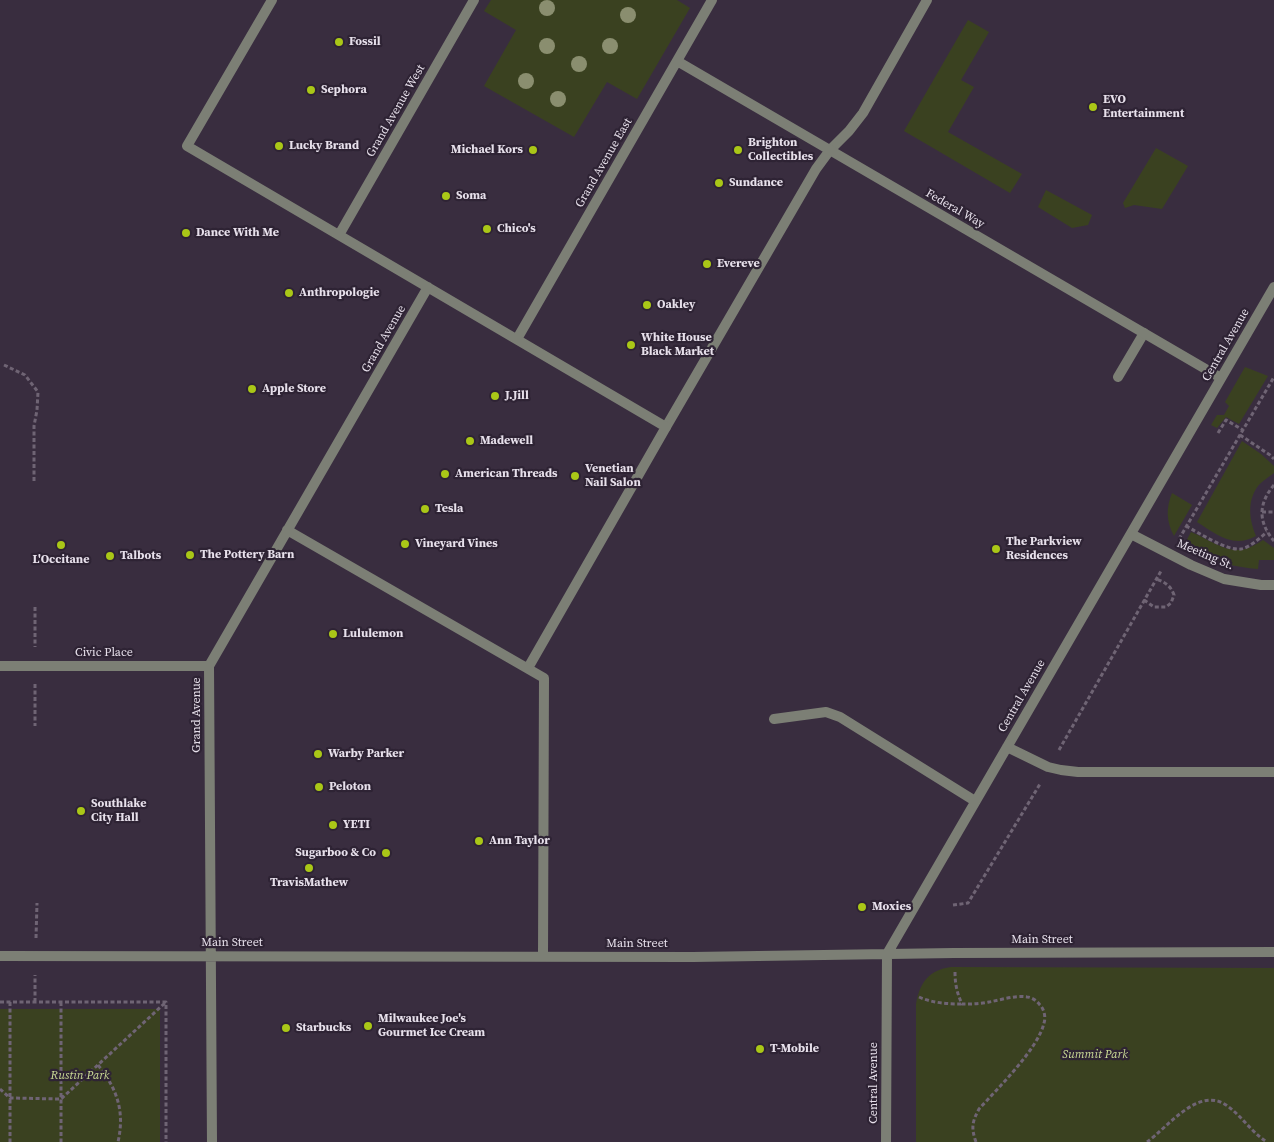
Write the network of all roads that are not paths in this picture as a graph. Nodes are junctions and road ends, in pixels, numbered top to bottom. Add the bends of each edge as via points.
1 (272, 0) edge
2 (474, 0) edge
3 (712, 0) edge
4 (927, 0) edge
5 (677, 61) junction
6 (830, 150) junction
7 (339, 235) junction
8 (428, 287) junction
9 (1274, 288) edge
10 (1144, 334) junction
11 (516, 339) junction
12 (1118, 377) dead end
13 (1221, 378) junction
14 (666, 427) junction
15 (287, 530) junction
16 (1131, 534) junction
17 (1274, 585) edge
18 (0, 666) edge
19 (209, 666) junction
20 (528, 668) junction
21 (774, 719) dead end
22 (1007, 747) junction
23 (1274, 772) edge
24 (975, 802) junction
25 (1274, 952) edge
26 (887, 954) junction
27 (0, 956) edge
28 (211, 956) junction
29 (543, 956) junction
30 (212, 1142) edge
31 (886, 1142) edge

1 - 7 street via 187,146
2 - 7 street, Grand Avenue West
3 - 5 street, Grand Avenue East
4 - 6 street via 863,113
5 - 6 street, Federal Way
5 - 11 street, Grand Avenue East
6 - 10 street, Federal Way
6 - 14 street
7 - 8 street
8 - 11 street
8 - 15 street, Grand Avenue
9 - 13 street, Central Avenue
10 - 12 street
10 - 13 street, Federal Way
11 - 14 street
13 - 16 street, Central Avenue
14 - 20 street
15 - 19 street, Grand Avenue
15 - 20 street
16 - 17 street, Meeting St. via 1224,579
16 - 22 street, Central Avenue
18 - 19 street, Civic Place
19 - 28 street, Grand Avenue
20 - 29 street via 544,678
21 - 24 street via 826,712 840,717
22 - 23 street via 1050,767 1078,772
22 - 24 street, Central Avenue
24 - 26 street, Central Avenue
25 - 26 street, Main Street
26 - 29 street, Main Street
26 - 31 street, Central Avenue
27 - 28 street, Main Street
28 - 29 street, Main Street
28 - 30 street, Grand Avenue

